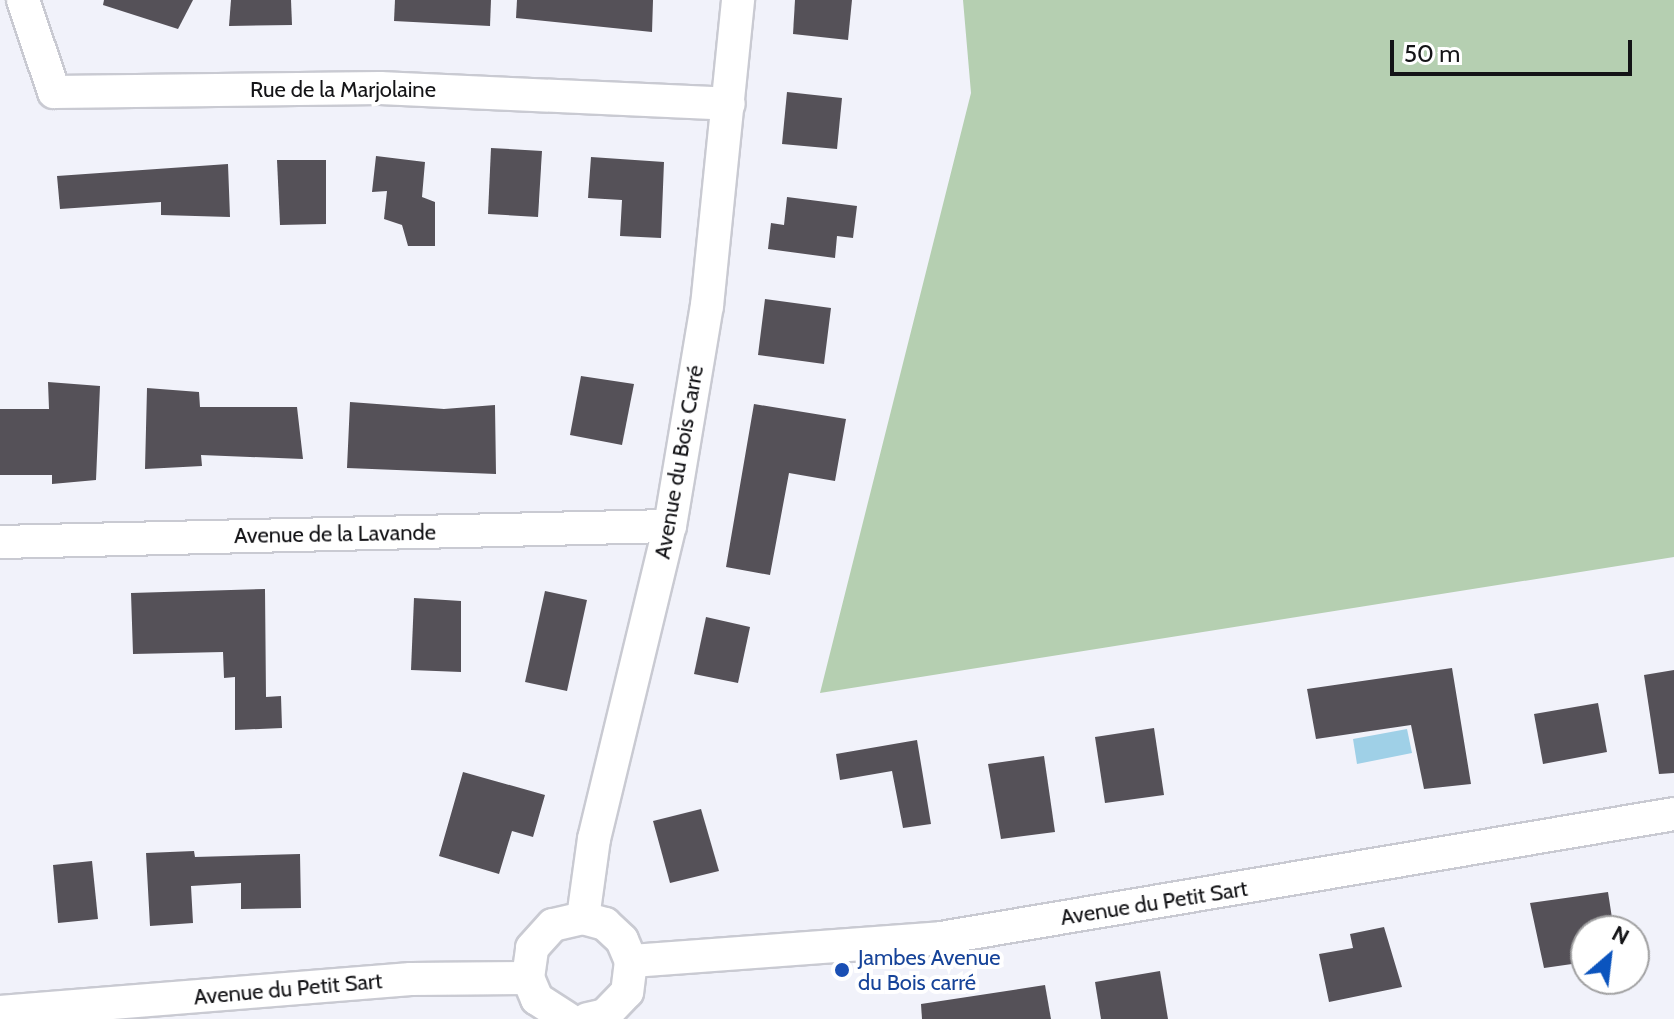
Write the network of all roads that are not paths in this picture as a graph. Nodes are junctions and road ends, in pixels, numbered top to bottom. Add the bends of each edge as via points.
1 (23, 0) edge
2 (738, 0) edge
3 (729, 104) junction
4 (670, 526) junction
5 (0, 542) edge
6 (1674, 814) edge
7 (583, 918) junction
8 (631, 961) junction
9 (528, 978) junction
10 (0, 1012) edge
11 (568, 1019) edge
12 (587, 1019) edge

1 - 3 street, Rue de la Marjolaine via 54,92 380,88
2 - 3 street, Avenue du Bois Carré
3 - 4 street, Avenue du Bois Carré via 707,306
4 - 5 street, Avenue de la Lavande
4 - 7 street, Avenue du Bois Carré via 594,839
6 - 8 street, Avenue du Petit Sart via 941,938
7 - 8 street via 605,924 622,940
7 - 9 street via 553,925 542,936 532,948
8 - 12 street via 627,992 605,1015
9 - 10 street, Avenue du Petit Sart via 411,979
9 - 11 street via 537,999

